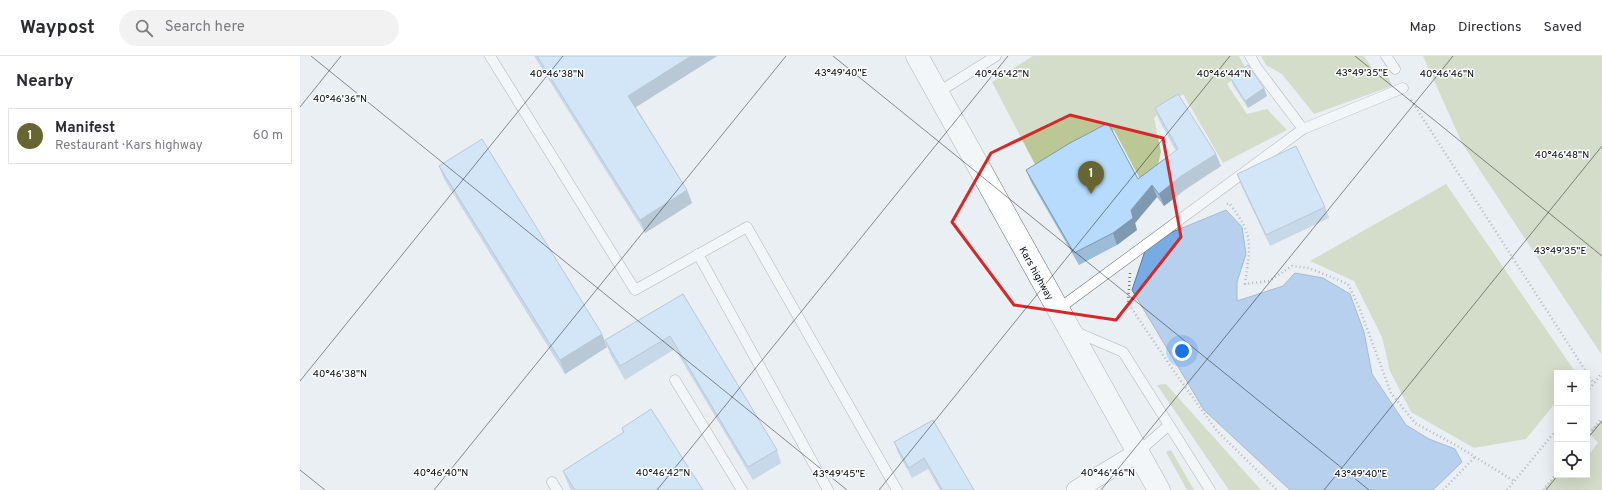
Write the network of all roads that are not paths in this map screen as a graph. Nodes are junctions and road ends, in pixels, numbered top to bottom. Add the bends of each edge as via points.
1 (490, 56) edge
2 (917, 56) edge
3 (996, 56) edge
4 (1250, 56) edge
5 (1386, 56) edge
6 (1395, 69) dead end
7 (1403, 88) road end
8 (937, 94) junction
9 (1303, 129) junction
10 (698, 254) junction
11 (1057, 310) junction
12 (1068, 329) junction
13 (674, 380) dead end
14 (1170, 426) junction
15 (1137, 454) junction
16 (742, 490) edge
17 (828, 490) edge
18 (896, 490) edge
19 (1076, 490) edge
20 (1159, 490) edge
21 (1210, 490) edge

1 - 10 lane via 635,290
2 - 8 main road, Kars highway
3 - 8 lane
4 - 9 lane
5 - 6 lane
7 - 9 lane
8 - 11 main road, Kars highway
9 - 11 lane
10 - 17 lane
10 - 18 lane via 747,227
11 - 12 main road, Kars highway
12 - 14 lane via 1123,352
12 - 15 main road, Kars highway
13 - 16 lane
14 - 15 lane
14 - 21 lane
15 - 19 street
15 - 20 main road, Kars highway

